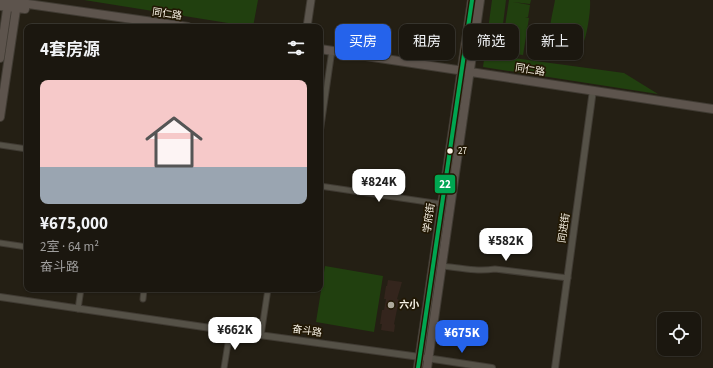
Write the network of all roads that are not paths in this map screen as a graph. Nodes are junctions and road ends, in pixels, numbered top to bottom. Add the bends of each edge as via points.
1 (311, 0) edge
2 (472, 0) edge
3 (480, 0) edge
4 (9, 3) edge
5 (140, 24) edge
6 (166, 24) edge
7 (307, 24) edge
8 (323, 48) edge
9 (332, 50) junction
10 (0, 58) edge
11 (466, 69) junction
12 (593, 90) junction
13 (713, 106) edge
14 (713, 109) edge
15 (323, 112) edge
16 (0, 117) edge
17 (0, 145) edge
18 (24, 149) edge
19 (323, 186) edge
20 (441, 204) junction
21 (0, 243) edge
22 (24, 247) edge
23 (442, 266) junction
24 (568, 278) junction
25 (81, 292) edge
26 (144, 292) edge
27 (268, 292) edge
28 (0, 297) edge
29 (143, 299) dead end
30 (78, 309) junction
31 (230, 331) junction
32 (261, 335) junction
33 (420, 357) junction
34 (429, 358) junction
35 (224, 368) edge
36 (418, 368) edge
37 (428, 368) edge
38 (492, 368) edge
39 (555, 368) edge

1 - 7 main road
2 - 11 main road, 学府街
3 - 11 main road, 学府街
4 - 5 main road, 同仁路
4 - 6 main road, 同仁路
4 - 10 main road
4 - 16 main road
8 - 9 main road, 同仁路
9 - 11 main road, 同仁路
9 - 15 street
11 - 12 main road, 同仁路
11 - 13 main road, 同仁路
11 - 20 main road, 学府街
11 - 23 main road, 学府街
12 - 14 main road, 同仁路
12 - 24 street, 同进街
17 - 18 street
19 - 20 street
20 - 33 main road, 学府街
21 - 22 street
23 - 24 street via 485,271 495,269
23 - 34 main road, 学府街
24 - 39 street, 同进街
25 - 30 street
26 - 29 street
27 - 32 street
28 - 30 street, 奋斗路
30 - 31 street, 奋斗路
31 - 32 street, 奋斗路
31 - 35 street
32 - 33 street, 奋斗路
33 - 34 street, 奋斗路
33 - 36 main road, 学府街
34 - 37 main road, 学府街
34 - 38 street, 奋斗路

